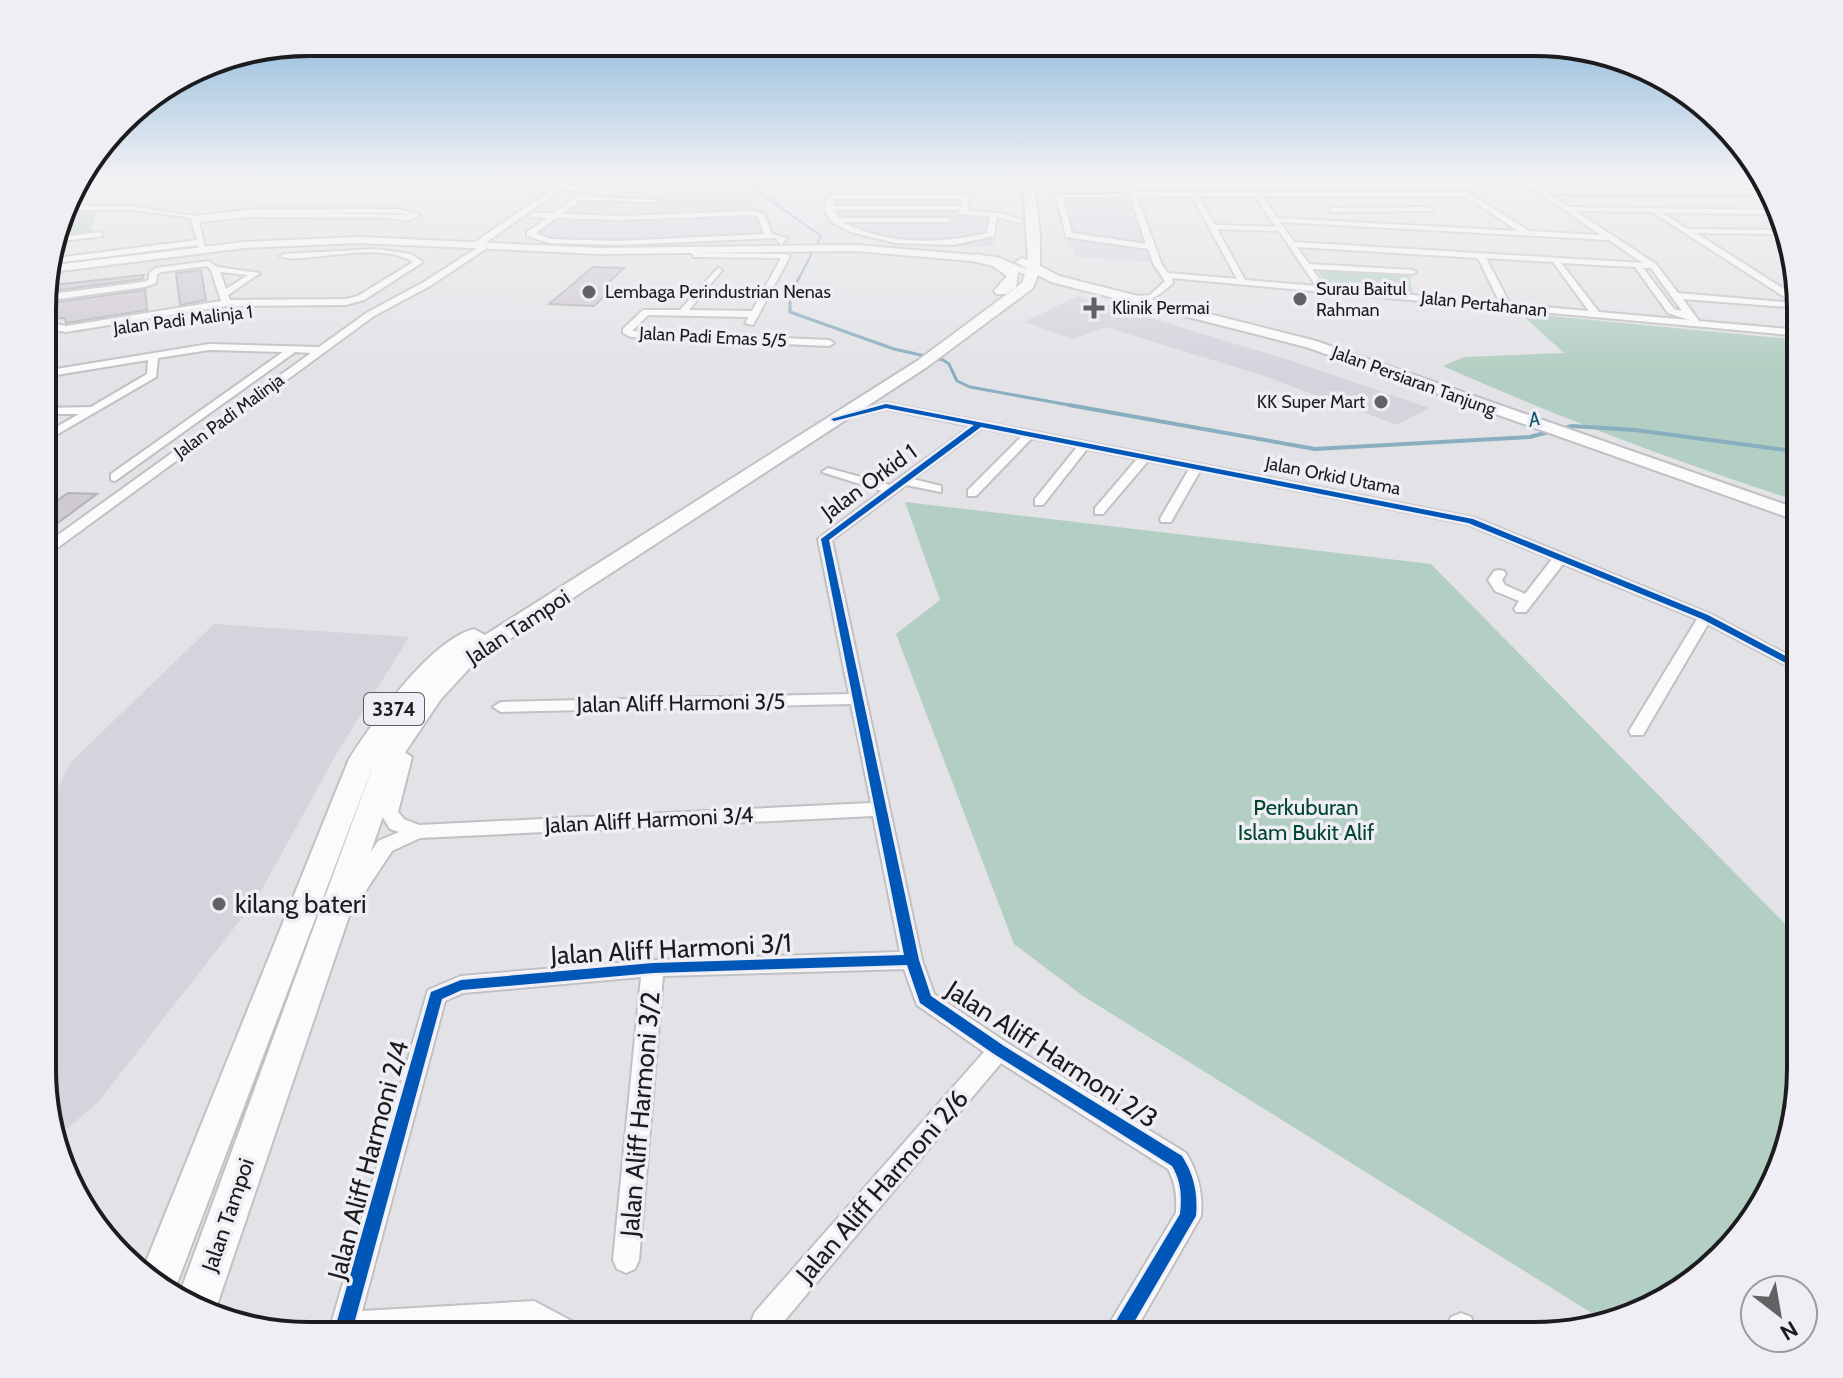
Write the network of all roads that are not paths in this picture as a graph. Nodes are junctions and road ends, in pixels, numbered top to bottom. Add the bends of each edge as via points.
1 (102, 243) edge
2 (241, 243) edge
3 (257, 243) edge
4 (485, 243) joint
5 (488, 243) edge
6 (497, 243) edge
7 (642, 243) edge
8 (861, 243) edge
9 (897, 243) edge
10 (950, 243) edge
11 (987, 243) edge
12 (1017, 243) edge
13 (1026, 243) edge
14 (1026, 243) edge
15 (1135, 243) edge
16 (1151, 243) edge
17 (1222, 243) edge
18 (1559, 243) edge
19 (1619, 243) edge
20 (1707, 243) edge
21 (524, 244) joint
22 (1140, 244) joint
23 (1293, 244) joint
24 (776, 245) junction
25 (834, 245) junction
26 (202, 246) junction
27 (1152, 247) junction
28 (537, 249) junction
29 (984, 251) junction
30 (1406, 251) junction
31 (695, 253) junction
32 (1025, 254) junction
33 (102, 255) junction
34 (284, 256) dead end
35 (1481, 256) junction
36 (468, 257) junction
37 (1555, 260) junction
38 (1572, 261) junction
39 (61, 264) edge
40 (60, 265) edge
41 (1637, 265) junction
42 (1307, 266) junction
43 (1653, 266) junction
44 (215, 269) junction
45 (718, 270) dead end
46 (1412, 272) junction
47 (1168, 275) junction
48 (1766, 279) junction
49 (1780, 280) dead end
50 (1242, 281) junction
51 (418, 286) junction
52 (1072, 286) junction
53 (1322, 289) junction
54 (1018, 294) junction
55 (1786, 294) edge
56 (57, 296) edge
57 (1677, 296) junction
58 (225, 298) junction
59 (1420, 298) junction
60 (1153, 301) junction
61 (993, 302) junction
62 (1787, 303) edge
63 (1507, 307) junction
64 (683, 312) junction
65 (371, 314) junction
66 (755, 314) junction
67 (1596, 314) junction
68 (1693, 319) junction
69 (56, 327) edge
70 (1787, 331) edge
71 (56, 338) dead end
72 (743, 339) junction
73 (829, 343) dead end
74 (1304, 348) junction
75 (293, 349) junction
76 (321, 350) junction
77 (925, 355) junction
78 (153, 356) junction
79 (56, 372) edge
80 (888, 385) junction
81 (886, 406) junction
82 (93, 410) junction
83 (56, 411) edge
84 (834, 419) junction
85 (979, 425) junction
86 (56, 432) edge
87 (1030, 434) junction
88 (1085, 444) junction
89 (1146, 456) junction
90 (1197, 466) junction
91 (828, 472) dead end
92 (143, 478) junction
93 (899, 486) junction
94 (937, 489) dead end
95 (972, 493) dead end
96 (1039, 502) dead end
97 (1099, 511) dead end
98 (1787, 511) edge
99 (1166, 519) dead end
100 (1787, 519) edge
101 (56, 542) edge
102 (1560, 558) junction
103 (1499, 574) dead end
104 (1705, 617) junction
105 (848, 638) joint
106 (1787, 660) edge
107 (860, 699) junction
108 (501, 707) dead end
109 (419, 712) junction
110 (1637, 731) dead end
111 (882, 809) junction
112 (418, 832) junction
113 (325, 942) junction
114 (912, 960) junction
115 (653, 968) junction
116 (436, 996) joint
117 (999, 1050) junction
118 (626, 1260) dead end
119 (161, 1274) edge
120 (199, 1296) edge
121 (346, 1321) edge
122 (461, 1321) edge
123 (545, 1321) edge
124 (765, 1322) dead end
125 (1125, 1322) edge

1 - 33 street
2 - 26 main road
3 - 26 main road
4 - 36 street, Jalan Padi Malinja
4 - 51 street, Jalan Padi Malinja
5 - 28 main road
6 - 21 main road
7 - 24 street
8 - 25 main road
9 - 29 main road
10 - 29 street
11 - 29 street
12 - 32 street
13 - 32 main road
14 - 32 main road
15 - 22 street
16 - 27 street
17 - 50 street
18 - 38 street
19 - 43 street
20 - 48 street
21 - 24 main road
22 - 27 street
23 - 30 street
23 - 42 street
24 - 25 main road
24 - 31 street
24 - 31 main road
24 - 66 street
25 - 29 main road
26 - 33 street
26 - 40 main road
27 - 47 street
28 - 31 main road
28 - 36 main road
29 - 32 main road
29 - 32 main road via 1005,262
29 - 61 main road via 1014,275
30 - 35 street
30 - 46 street
32 - 52 main road, Jalan Persiaran Tanjung
32 - 54 main road, Jalan Tampoi / 3374
32 - 61 main road, Jalan Tampoi / 3374 via 1018,283
33 - 39 street
34 - 58 street via 399,253 419,262 346,302
35 - 37 street
35 - 63 street
36 - 51 street, Jalan Padi Malinja
37 - 38 street
37 - 67 street
38 - 41 street
41 - 43 street
41 - 68 street via 1671,311
42 - 46 street
42 - 53 street
43 - 57 street
44 - 56 street via 209,263 159,270 145,284
44 - 58 street
44 - 58 street via 256,273
45 - 64 street
46 - 59 street
47 - 50 street, Jalan Pertahanan
47 - 60 street via 1168,285
48 - 49 street
48 - 55 street
50 - 53 street, Jalan Pertahanan
51 - 65 street, Jalan Padi Malinja
52 - 54 main road
52 - 60 main road, Jalan Persiaran Tanjung
52 - 74 main road, Jalan Persiaran Tanjung
53 - 59 street, Jalan Pertahanan
54 - 77 main road, Jalan Tampoi / 3374
57 - 62 street
57 - 68 street
58 - 69 street
59 - 63 street, Jalan Pertahanan
60 - 74 main road, Jalan Persiaran Tanjung
61 - 77 main road, Jalan Tampoi / 3374
63 - 67 street, Jalan Pertahanan
64 - 66 street
64 - 72 street, Jalan Padi Emas 5/5 via 646,312 627,333
65 - 71 street, Jalan Padi Malinja 1 via 243,310
65 - 76 street, Jalan Padi Malinja
66 - 72 street
67 - 68 street, Jalan Pertahanan
68 - 70 street, Jalan Pertahanan
72 - 73 street, Jalan Padi Emas 5/5
74 - 98 main road, Jalan Persiaran Tanjung
74 - 100 main road, Jalan Persiaran Tanjung
75 - 76 street
75 - 78 street via 215,347
75 - 92 street via 115,477
76 - 92 street, Jalan Padi Malinja
77 - 80 main road, Jalan Tampoi / 3374
77 - 119 main road, Jalan Tampoi / 3374 via 445,655 398,704 362,759 334,824
78 - 79 street
78 - 82 street via 152,375
80 - 81 street via 881,402
80 - 84 main road, Jalan Tampoi / 3374
81 - 84 street, Jalan Orkid Utama
81 - 85 street, Jalan Orkid Utama
82 - 83 street
82 - 86 street
84 - 109 main road, Jalan Tampoi / 3374 via 468,656
85 - 87 street, Jalan Orkid Utama
85 - 93 street, Jalan Orkid 1
87 - 88 street, Jalan Orkid Utama
87 - 95 street
88 - 89 street, Jalan Orkid Utama
88 - 96 street
89 - 90 street, Jalan Orkid Utama
89 - 97 street
90 - 99 street
90 - 102 street, Jalan Orkid Utama via 1470,521
91 - 93 street
92 - 101 street, Jalan Padi Malinja
93 - 94 street
93 - 105 street, Jalan Orkid 1 via 825,539
102 - 103 street via 1524,604 1500,588 1495,580
102 - 104 street, Jalan Orkid Utama
104 - 106 street, Jalan Orkid Utama
104 - 110 street
105 - 107 street, Jalan Aliff Harmoni 2/3
107 - 108 street, Jalan Aliff Harmoni 3/5
107 - 111 street, Jalan Aliff Harmoni 2/3
109 - 112 street via 397,771 389,813 397,824
109 - 113 main road, Jalan Tampoi / 3374 via 391,753
111 - 112 street, Jalan Aliff Harmoni 3/4
111 - 114 street, Jalan Aliff Harmoni 2/3
112 - 113 street, Jalan Aliff Harmoni 3/4 via 385,846
113 - 120 main road, Jalan Tampoi / 3374
114 - 115 street, Jalan Aliff Harmoni 3/1
114 - 117 street, Jalan Aliff Harmoni 2/3 via 925,999
115 - 116 street, Jalan Aliff Harmoni 3/1 via 461,985
115 - 118 street, Jalan Aliff Harmoni 3/2
116 - 121 street, Jalan Aliff Harmoni 2/4
117 - 124 street, Jalan Aliff Harmoni 2/6
117 - 125 street, Jalan Aliff Harmoni 2/3 via 1177,1161 1185,1173 1188,1216
122 - 123 street via 534,1315

